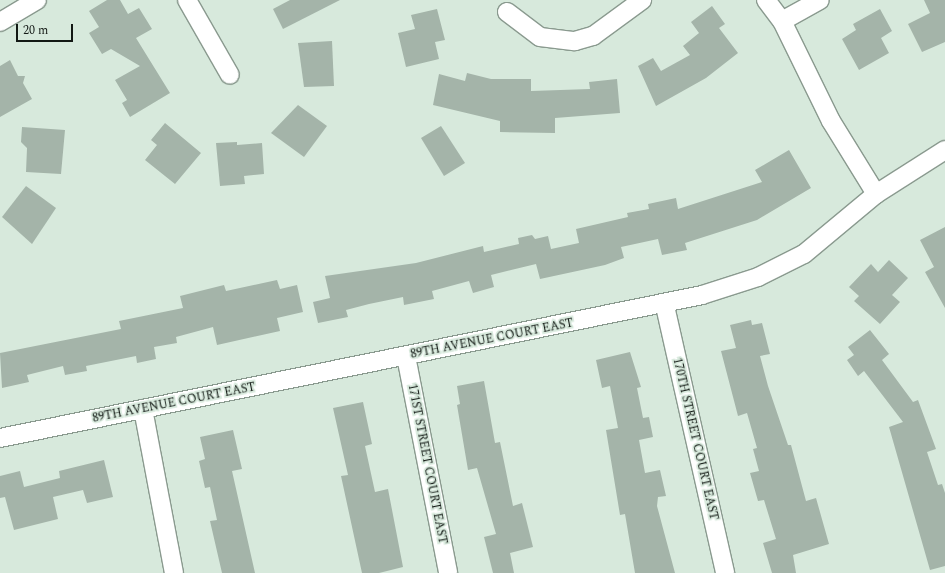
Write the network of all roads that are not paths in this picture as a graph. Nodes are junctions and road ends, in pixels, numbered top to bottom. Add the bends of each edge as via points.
1 (37, 0) edge
2 (187, 0) edge
3 (642, 0) edge
4 (766, 0) edge
5 (820, 0) edge
6 (507, 12) dead end
7 (782, 21) junction
8 (0, 22) edge
9 (230, 75) dead end
10 (945, 150) edge
11 (876, 194) junction
12 (665, 306) junction
13 (406, 356) junction
14 (143, 409) junction
15 (0, 438) edge
16 (174, 573) edge
17 (448, 573) edge
18 (725, 573) edge

1 - 8 street
2 - 9 street
3 - 6 street via 594,36 575,41 540,37
4 - 7 street
5 - 7 street
7 - 11 street via 831,121
10 - 11 street, 89TH AVENUE COURT EAST
11 - 12 street, 89TH AVENUE COURT EAST via 826,238 782,267
12 - 13 street, 89TH AVENUE COURT EAST
12 - 18 street, 170TH STREET COURT EAST
13 - 14 street, 89TH AVENUE COURT EAST
13 - 17 street, 171ST STREET COURT EAST
14 - 15 street, 89TH AVENUE COURT EAST
14 - 16 street

